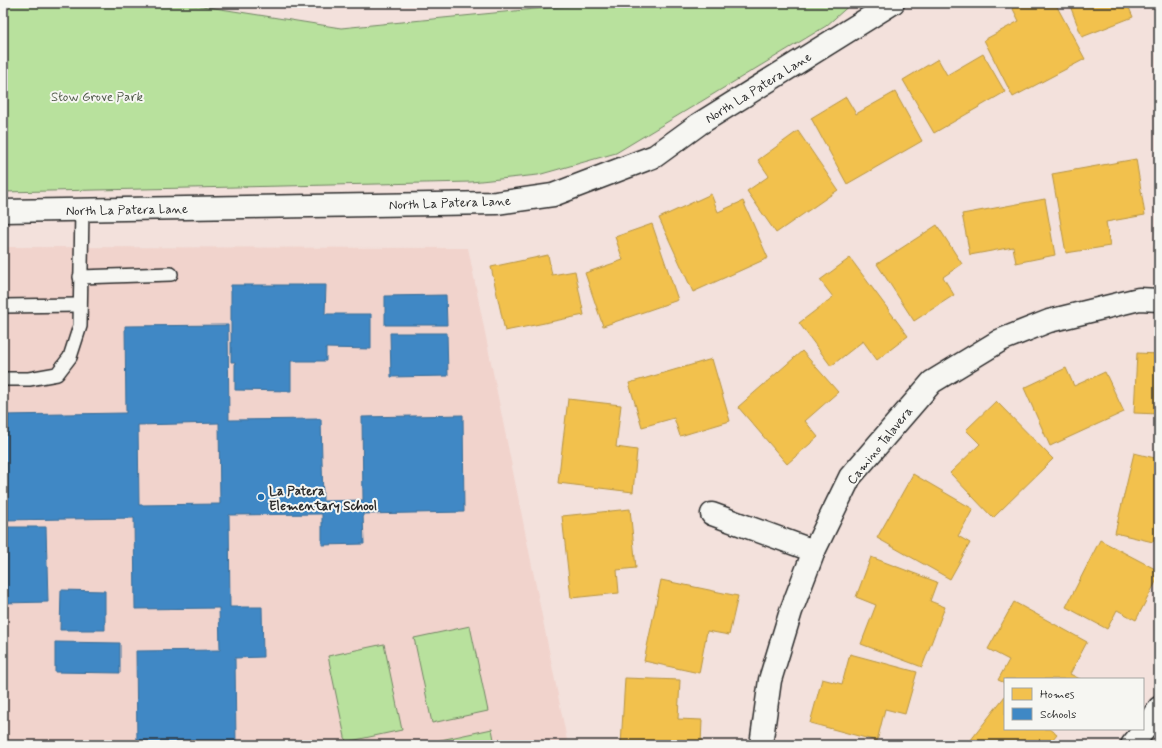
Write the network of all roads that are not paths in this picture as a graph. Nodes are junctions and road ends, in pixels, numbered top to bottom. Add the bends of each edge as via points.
1 (894, 3) edge
2 (82, 209) junction
3 (3, 211) edge
4 (171, 274) dead end
5 (80, 277) junction
6 (1159, 300) edge
7 (80, 305) junction
8 (3, 306) edge
9 (3, 379) edge
10 (712, 514) dead end
11 (814, 551) junction
12 (1159, 708) edge
13 (1144, 730) edge
14 (1144, 730) edge
15 (761, 745) edge
16 (1132, 745) edge

1 - 2 street, North La Patera Lane via 706,120 655,156 553,194 496,203
2 - 3 street, North La Patera Lane
2 - 5 lane
4 - 5 lane
5 - 7 lane
6 - 11 street, Camino Talavera via 1139,299 1049,321 1001,340 932,382 850,477
7 - 8 lane
7 - 9 lane via 80,326 70,357 57,374 29,379
10 - 11 street
11 - 15 street, Camino Talavera via 791,611 770,680
12 - 13 street
14 - 16 street

